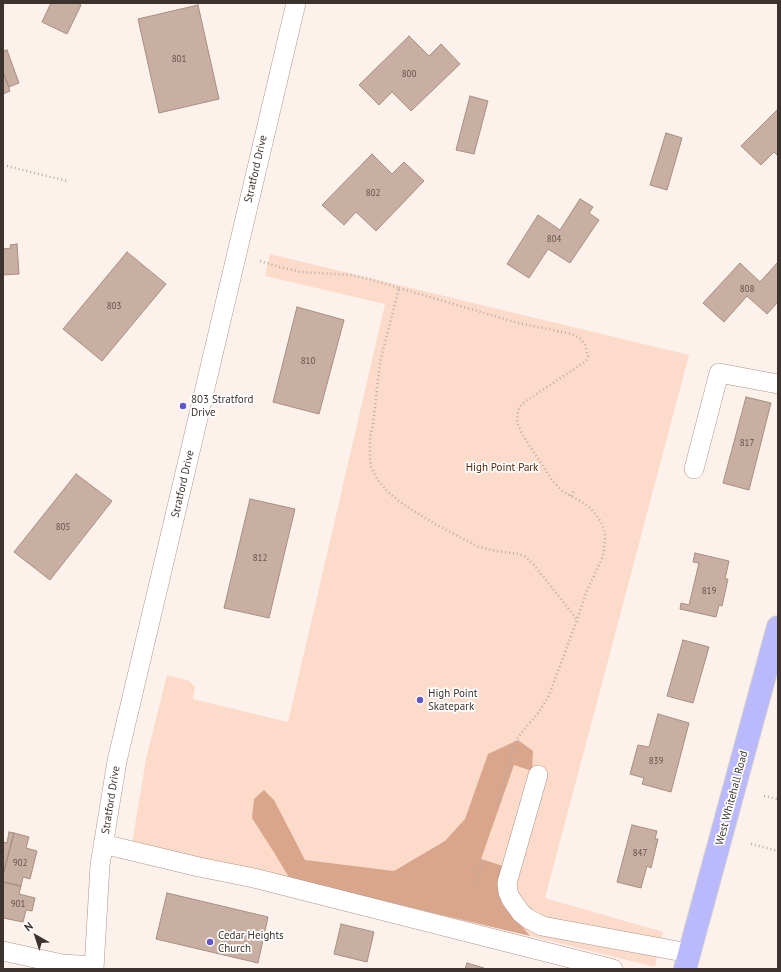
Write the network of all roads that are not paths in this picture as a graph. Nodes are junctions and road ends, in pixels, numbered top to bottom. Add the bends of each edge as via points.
1 (296, 3) edge
2 (778, 384) edge
3 (694, 469) dead end
4 (778, 627) edge
5 (538, 776) dead end
6 (104, 844) junction
7 (3, 950) edge
8 (687, 961) edge
9 (94, 967) edge
10 (613, 969) edge

1 - 6 street, Stratford Drive via 117,761
2 - 3 street via 719,373
4 - 8 main road, West Whitehall Road
5 - 8 street via 507,883 511,899 521,913 542,926
6 - 9 street, Stratford Drive via 100,865
6 - 10 street via 254,878
7 - 9 street via 62,964

